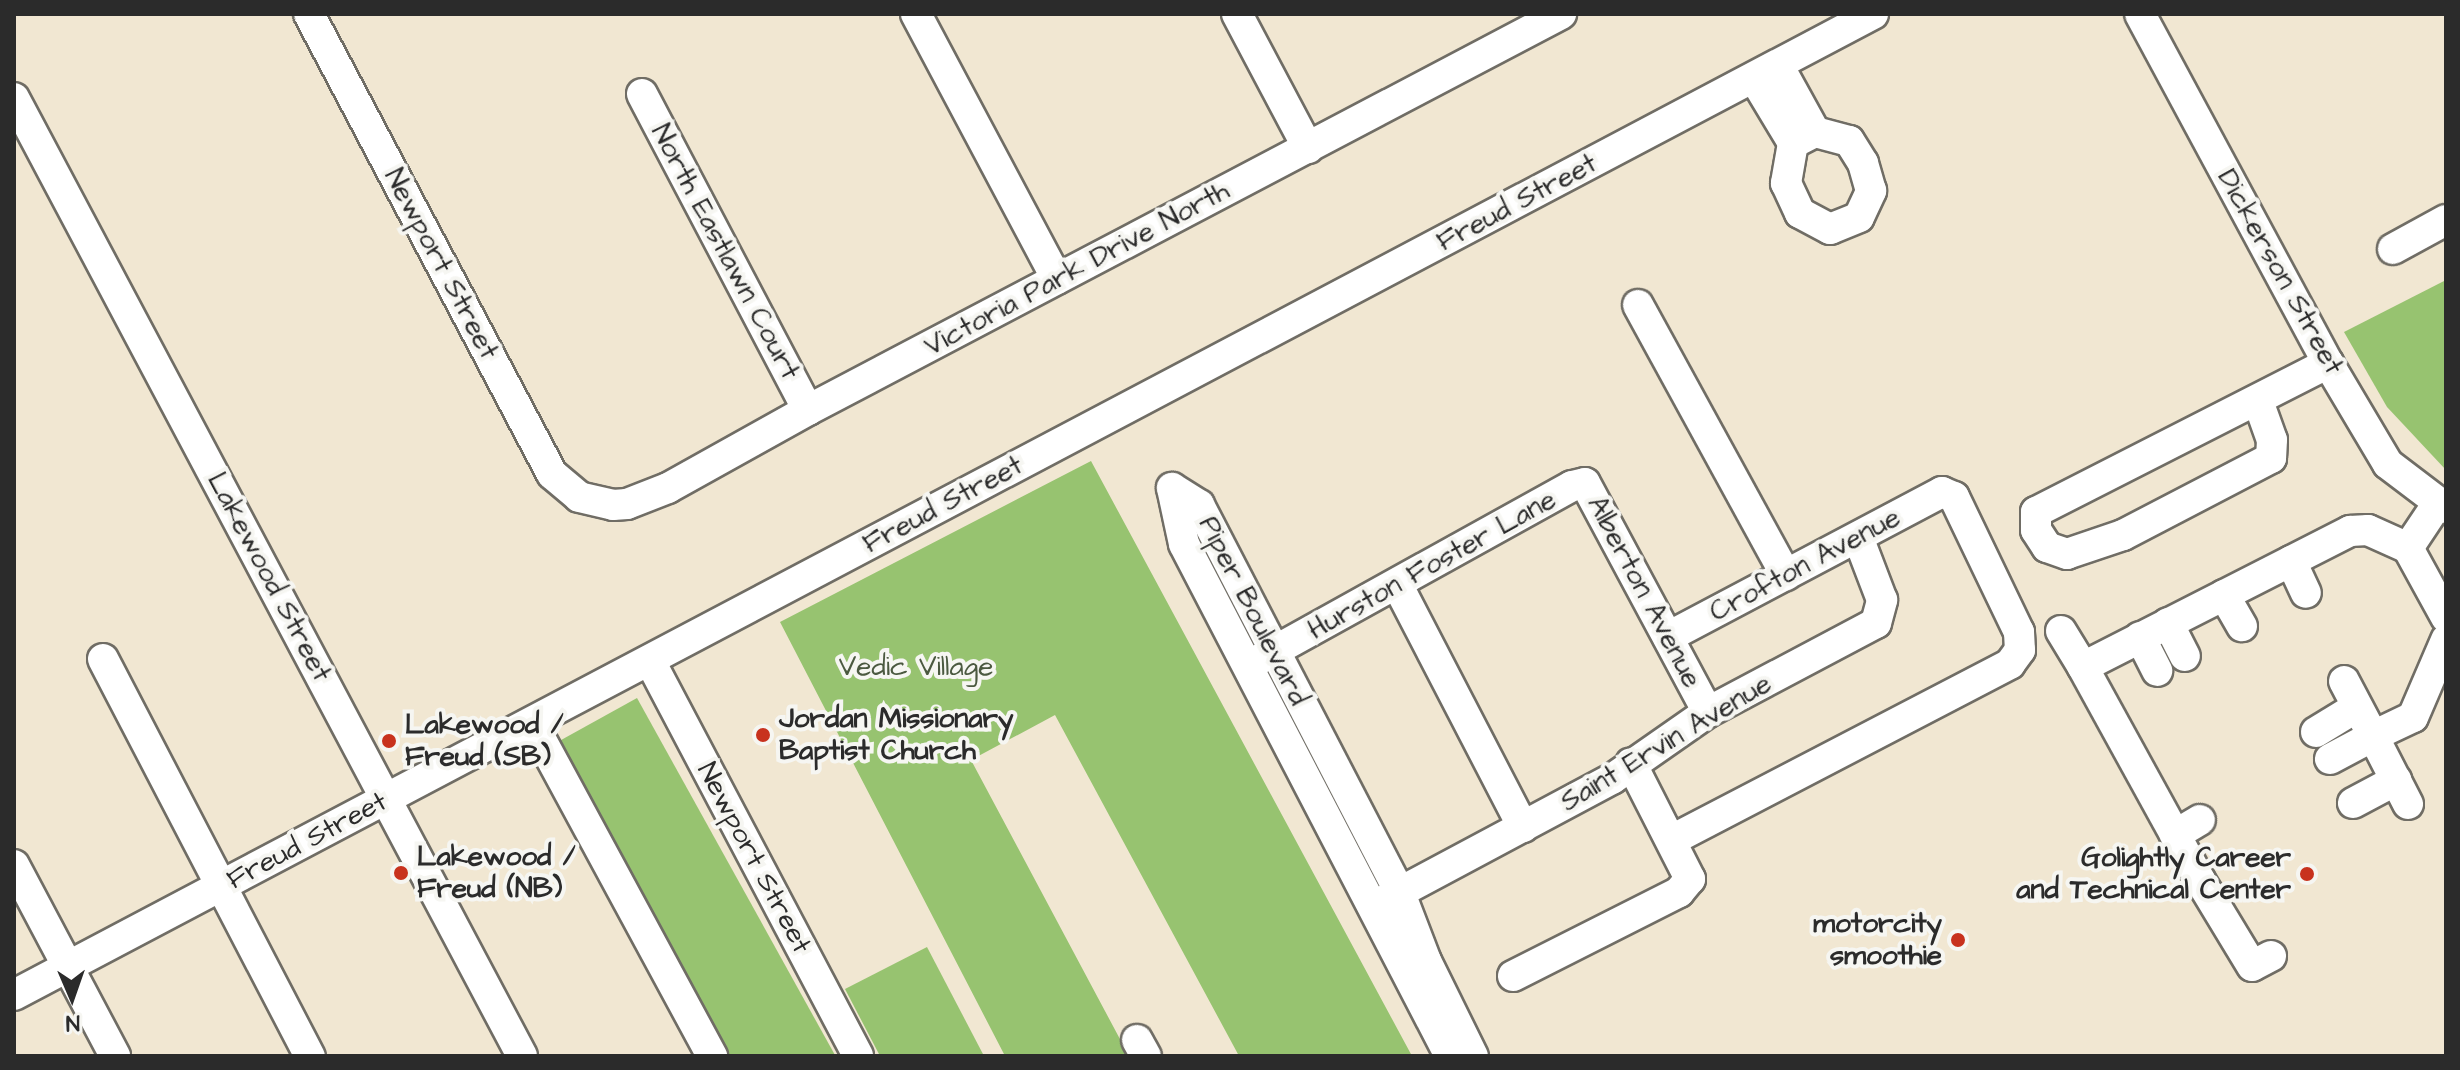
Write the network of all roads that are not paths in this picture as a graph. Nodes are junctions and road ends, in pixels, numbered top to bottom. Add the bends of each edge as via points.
1 (309, 14) edge
2 (916, 14) edge
3 (1237, 14) edge
4 (1873, 14) edge
5 (2140, 14) edge
6 (1551, 16) edge
7 (1766, 72) junction
8 (642, 94) dead end
9 (14, 98) edge
10 (1804, 138) dead end
11 (1308, 148) junction
12 (2446, 220) edge
13 (2393, 249) dead end
14 (1057, 279) junction
15 (1638, 305) dead end
16 (2328, 363) junction
17 (2258, 401) junction
18 (808, 410) junction
19 (1572, 486) joint
20 (589, 500) joint
21 (2442, 506) edge
22 (1858, 537) junction
23 (2408, 548) junction
24 (2291, 561) junction
25 (1786, 575) junction
26 (1397, 584) junction
27 (2306, 593) dead end
28 (2224, 595) junction
29 (2446, 617) edge
30 (2168, 623) junction
31 (2242, 626) dead end
32 (2061, 631) dead end
33 (1668, 637) junction
34 (2140, 637) junction
35 (2446, 640) edge
36 (2185, 656) dead end
37 (103, 659) dead end
38 (1261, 659) junction
39 (650, 661) junction
40 (2083, 667) junction
41 (2157, 671) dead end
42 (1708, 712) junction
43 (532, 723) junction
44 (2316, 732) dead end
45 (2373, 736) junction
46 (2330, 759) dead end
47 (1631, 763) junction
48 (387, 799) junction
49 (2353, 803) dead end
50 (1523, 827) junction
51 (1672, 840) junction
52 (14, 865) edge
53 (223, 885) junction
54 (1387, 900) junction
55 (2271, 956) dead end
56 (68, 967) junction
57 (1513, 976) dead end
58 (14, 995) edge
59 (115, 1056) edge
60 (310, 1056) edge
61 (522, 1056) edge
62 (712, 1056) edge
63 (858, 1056) edge
64 (1450, 1056) edge
65 (1473, 1056) edge

1 - 20 street, Newport Street via 545,463 560,484
2 - 14 street
3 - 11 street
4 - 7 street, Freud Street
5 - 16 street, Dickerson Street
6 - 11 street, Victoria Park Drive North
7 - 10 street
7 - 39 street, Freud Street
8 - 18 street, North Eastlawn Court
9 - 48 street, Lakewood Street
11 - 14 street, Victoria Park Drive North
12 - 13 street
14 - 18 street, Victoria Park Drive North
15 - 25 street
16 - 17 street
16 - 21 street, Dickerson Street via 2388,464
17 - 17 street via 2036,512 2036,530 2047,547 2067,554 2123,535 2271,458 2272,440
18 - 20 street, Victoria Park Drive North via 647,497 613,505
19 - 26 street, Hurston Foster Lane
19 - 33 street, Alberton Avenue via 1585,483
21 - 23 street
22 - 25 street, Crofton Avenue
22 - 42 street, Saint Ervin Avenue via 1882,600 1876,623
22 - 51 street, Crofton Avenue via 1942,492 1954,497 2019,632 2020,650 2010,664
23 - 24 street via 2368,530 2350,531
23 - 29 street
24 - 27 street
24 - 28 street
25 - 33 street, Crofton Avenue
26 - 38 street, Hurston Foster Lane
26 - 50 street
28 - 30 street
28 - 31 street
30 - 34 street
30 - 36 street
32 - 40 street
33 - 42 street, Alberton Avenue
34 - 40 street
34 - 41 street
35 - 45 street via 2413,717
37 - 53 street
38 - 38 street, Piper Boulevard via 1199,505 1172,488 1184,544
38 - 54 street, Piper Boulevard
39 - 43 street, Freud Street
39 - 63 street, Newport Street
40 - 55 street via 2188,828 2240,923 2252,966
42 - 47 street, Saint Ervin Avenue
43 - 48 street, Freud Street
43 - 62 street
44 - 45 street via 2351,694
45 - 46 street
45 - 49 street via 2402,792
47 - 50 street, Saint Ervin Avenue via 1612,779
47 - 51 street
48 - 53 street, Freud Street
48 - 61 street, Lakewood Street
50 - 54 street, Saint Ervin Avenue
51 - 57 street via 1690,879 1679,892
52 - 56 street
53 - 56 street, Freud Street
53 - 60 street
54 - 64 street, Piper Boulevard
54 - 65 street, Piper Boulevard via 1426,961
56 - 58 street, Freud Street
56 - 59 street

